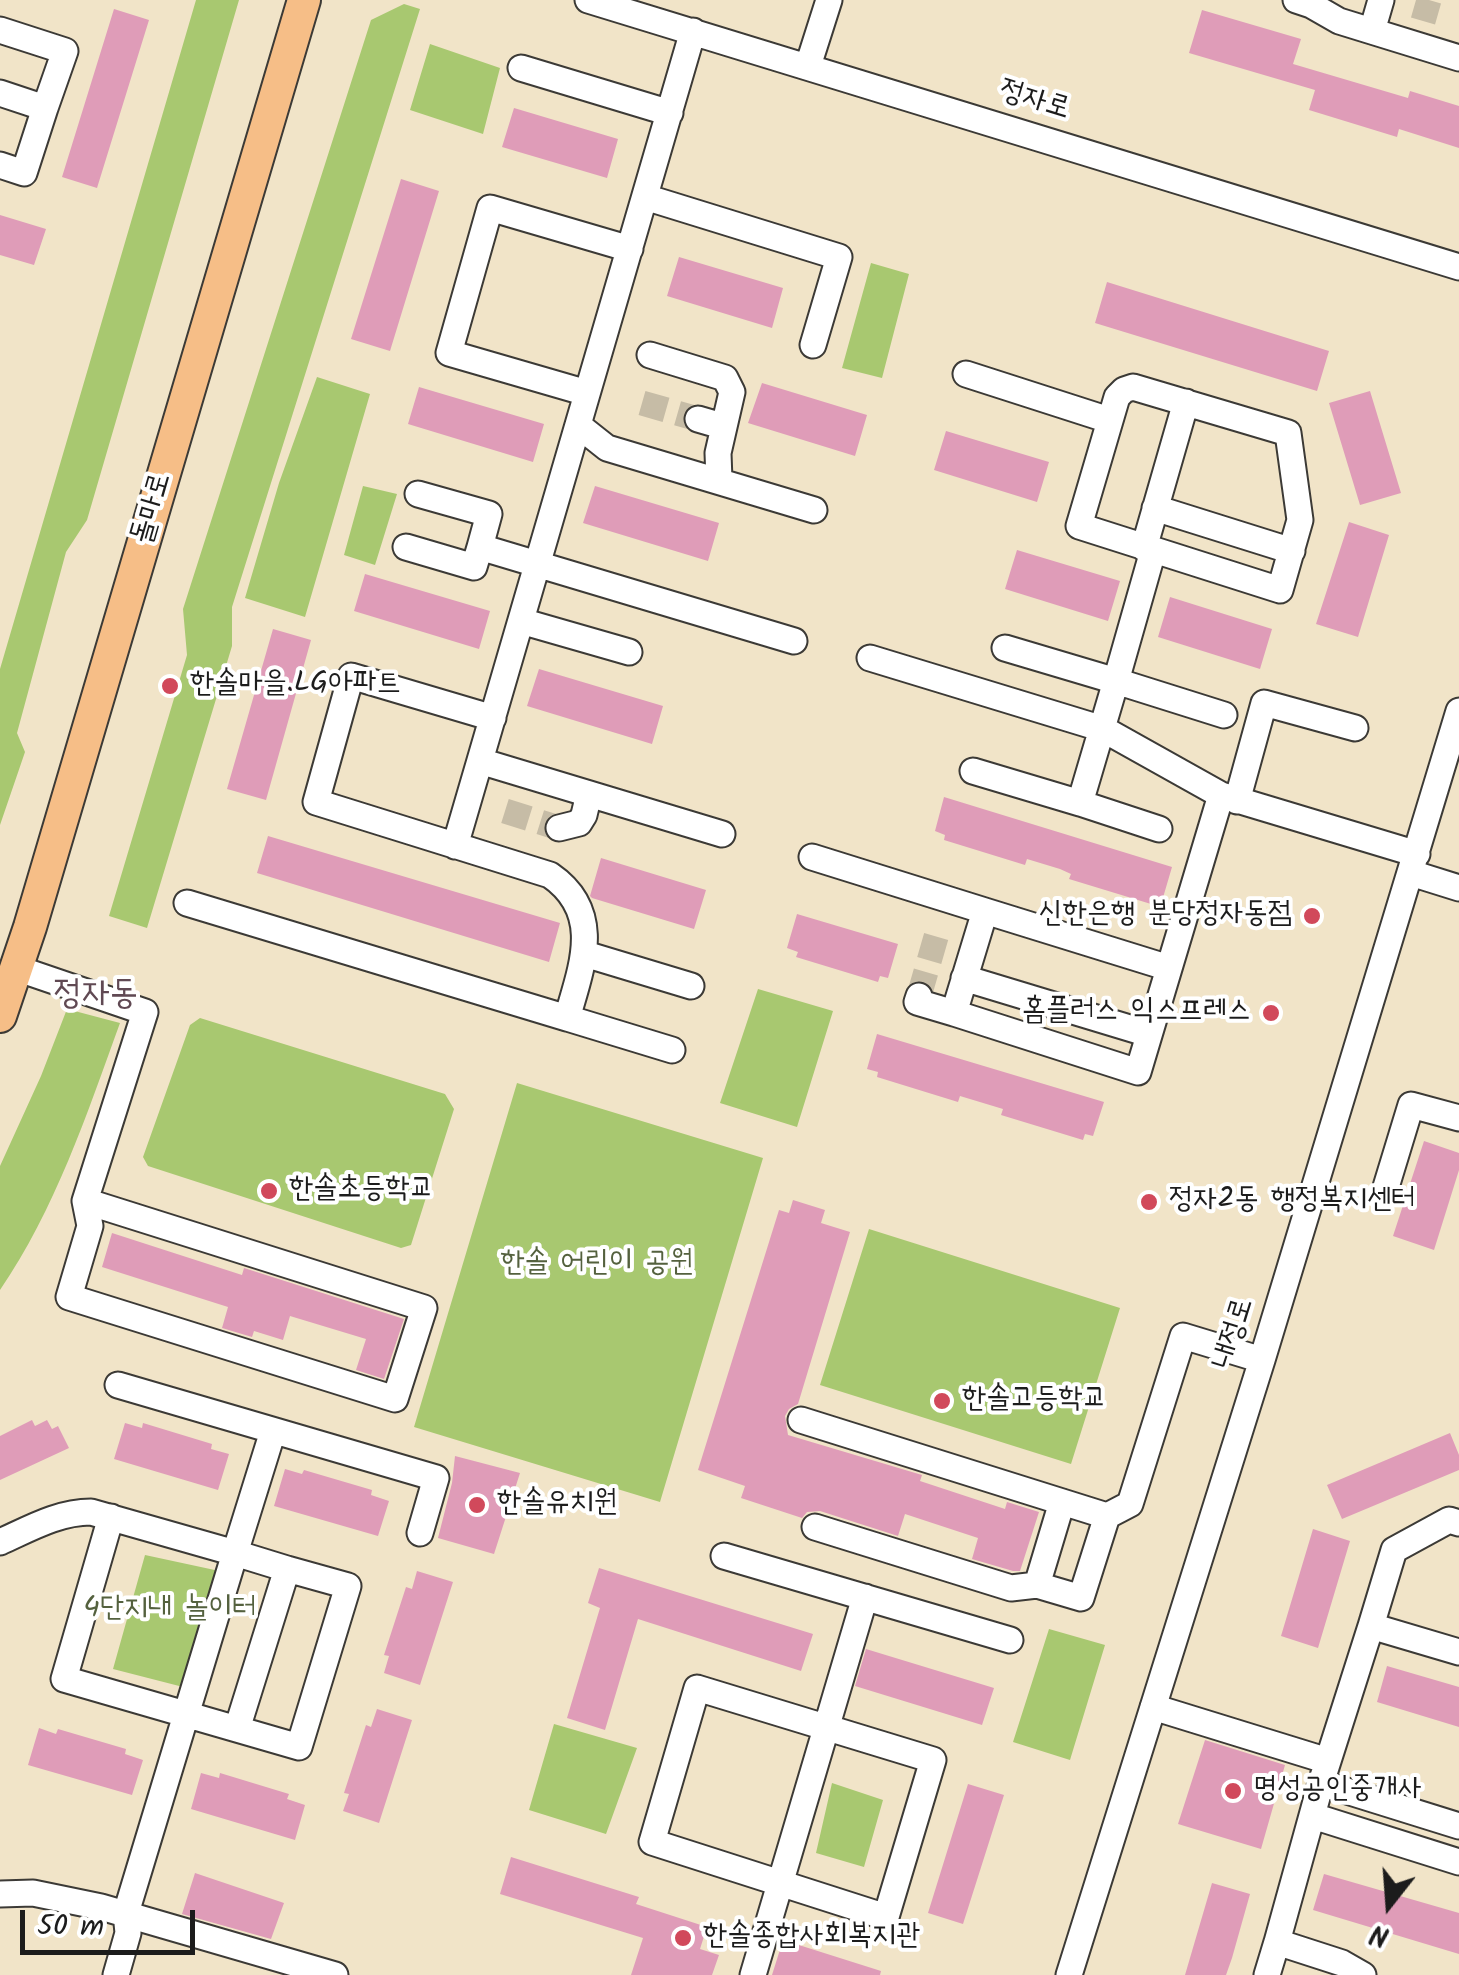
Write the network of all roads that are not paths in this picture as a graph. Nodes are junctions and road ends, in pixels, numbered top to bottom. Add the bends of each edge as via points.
1 (304, 0) edge
2 (588, 0) edge
3 (829, 0) edge
4 (1381, 0) edge
5 (1306, 2) edge
6 (0, 30) edge
7 (1372, 31) junction
8 (693, 32) junction
9 (1459, 58) edge
10 (808, 66) junction
11 (521, 68) dead end
12 (0, 93) edge
13 (45, 108) junction
14 (670, 113) junction
15 (0, 165) edge
16 (645, 197) junction
17 (630, 249) junction
18 (1459, 267) edge
19 (813, 345) dead end
20 (650, 356) dead end
21 (966, 374) dead end
22 (588, 393) junction
23 (1186, 402) junction
24 (1109, 420) junction
25 (578, 425) junction
26 (719, 480) junction
27 (418, 494) dead end
28 (1155, 508) junction
29 (814, 510) dead end
30 (406, 547) dead end
31 (480, 547) junction
32 (1149, 549) junction
33 (1292, 550) junction
34 (538, 565) junction
35 (521, 621) junction
36 (794, 641) dead end
37 (1005, 648) dead end
38 (629, 652) dead end
39 (870, 658) dead end
40 (1116, 681) junction
41 (1459, 711) edge
42 (1224, 715) dead end
43 (493, 718) junction
44 (1354, 728) dead end
45 (1103, 729) junction
46 (480, 761) junction
47 (974, 771) dead end
48 (590, 794) junction
49 (1229, 798) junction
50 (1080, 804) junction
51 (558, 828) dead end
52 (1159, 829) dead end
53 (722, 834) dead end
54 (454, 846) junction
55 (812, 857) dead end
56 (1414, 863) junction
57 (1459, 888) edge
58 (188, 903) dead end
59 (985, 911) junction
60 (585, 954) junction
61 (16, 968) junction
62 (1169, 968) junction
63 (964, 978) junction
64 (691, 986) dead end
65 (919, 996) dead end
66 (954, 1013) junction
67 (0, 1016) edge
68 (567, 1018) junction
69 (1149, 1034) junction
70 (672, 1050) dead end
71 (1459, 1118) edge
72 (1386, 1187) dead end
73 (84, 1201) junction
74 (1262, 1360) junction
75 (118, 1385) dead end
76 (802, 1420) dead end
77 (273, 1431) junction
78 (1062, 1502) junction
79 (1107, 1516) junction
80 (110, 1517) junction
81 (1459, 1523) edge
82 (814, 1527) dead end
83 (420, 1533) dead end
84 (0, 1542) edge
85 (236, 1553) junction
86 (724, 1556) dead end
87 (288, 1569) junction
88 (1036, 1585) junction
89 (865, 1597) junction
90 (1371, 1626) junction
91 (1010, 1640) dead end
92 (1457, 1646) edge
93 (1153, 1706) junction
94 (187, 1714) junction
95 (827, 1726) junction
96 (237, 1728) junction
97 (1325, 1772) junction
98 (1313, 1816) junction
99 (1459, 1826) edge
100 (1459, 1862) edge
101 (780, 1885) junction
102 (0, 1894) edge
103 (126, 1913) junction
104 (1277, 1942) junction
105 (1348, 1971) edge
106 (125, 1973) edge
107 (335, 1975) edge
108 (753, 1975) edge
109 (1069, 1975) edge
110 (1267, 1975) edge

1 - 61 main road, 돌마로
2 - 8 street, 정자로
3 - 10 street
4 - 7 street
5 - 7 street
6 - 13 street via 65,51
7 - 9 street
8 - 10 street, 정자로
8 - 14 street
10 - 18 street, 정자로
11 - 14 street
12 - 13 street
13 - 15 street via 24,173
14 - 16 street
16 - 17 street
16 - 19 street via 840,257
17 - 22 street
17 - 22 street via 490,208 449,352
20 - 26 street via 725,378 732,392 710,423
21 - 24 street
22 - 25 street
23 - 24 street via 1133,387 1116,396
23 - 28 street
23 - 33 street via 1288,433 1300,520
24 - 32 street via 1079,526
25 - 26 street via 607,448
25 - 34 street
26 - 29 street
27 - 31 street via 488,514
28 - 32 street
28 - 33 street
30 - 31 street via 474,567
31 - 34 street
32 - 33 street via 1280,590
32 - 40 street
34 - 35 street
34 - 36 street
35 - 38 street
35 - 43 street
37 - 40 street
39 - 45 street
40 - 42 street
40 - 45 street
41 - 56 street, 내정로
43 - 46 street
43 - 54 street via 351,676 316,802
44 - 49 street via 1264,703
45 - 49 street
45 - 50 street
46 - 48 street
46 - 54 street
47 - 50 street
48 - 51 street via 579,823
48 - 53 street
49 - 56 street
49 - 62 street
50 - 52 street
54 - 60 street via 564,884 581,915
55 - 59 street
56 - 57 street
56 - 74 street, 내정로
58 - 68 street
59 - 62 street
59 - 63 street
60 - 64 street
60 - 68 street
61 - 67 main road, 돌마로
61 - 73 street via 145,1012
62 - 69 street
63 - 66 street
63 - 69 street
65 - 66 street via 917,1002
66 - 69 street via 1138,1072
68 - 70 street
71 - 72 street via 1410,1106
73 - 73 street via 90,1226 68,1297 396,1399 424,1308
74 - 79 street via 1183,1336 1130,1504
74 - 93 street, 내정로
75 - 77 street
76 - 78 street
77 - 83 street via 436,1478
77 - 85 street
78 - 79 street
78 - 88 street
79 - 88 street via 1081,1598
80 - 84 street via 76,1512
80 - 85 street
80 - 94 street via 64,1679
81 - 90 street via 1449,1520 1394,1550
82 - 88 street via 1012,1588
85 - 87 street
85 - 94 street
86 - 89 street
87 - 96 street
87 - 96 street via 348,1586 300,1747
89 - 91 street
89 - 95 street
90 - 92 street
90 - 97 street
93 - 97 street
93 - 109 street, 내정로
94 - 96 street
94 - 103 street
95 - 101 street
95 - 101 street via 933,1760 892,1900 886,1918
95 - 101 street via 697,1688 652,1842
97 - 98 street
97 - 99 street
98 - 100 street
98 - 104 street
101 - 108 street
102 - 103 street via 33,1893
103 - 106 street
103 - 107 street
104 - 105 street
104 - 110 street

